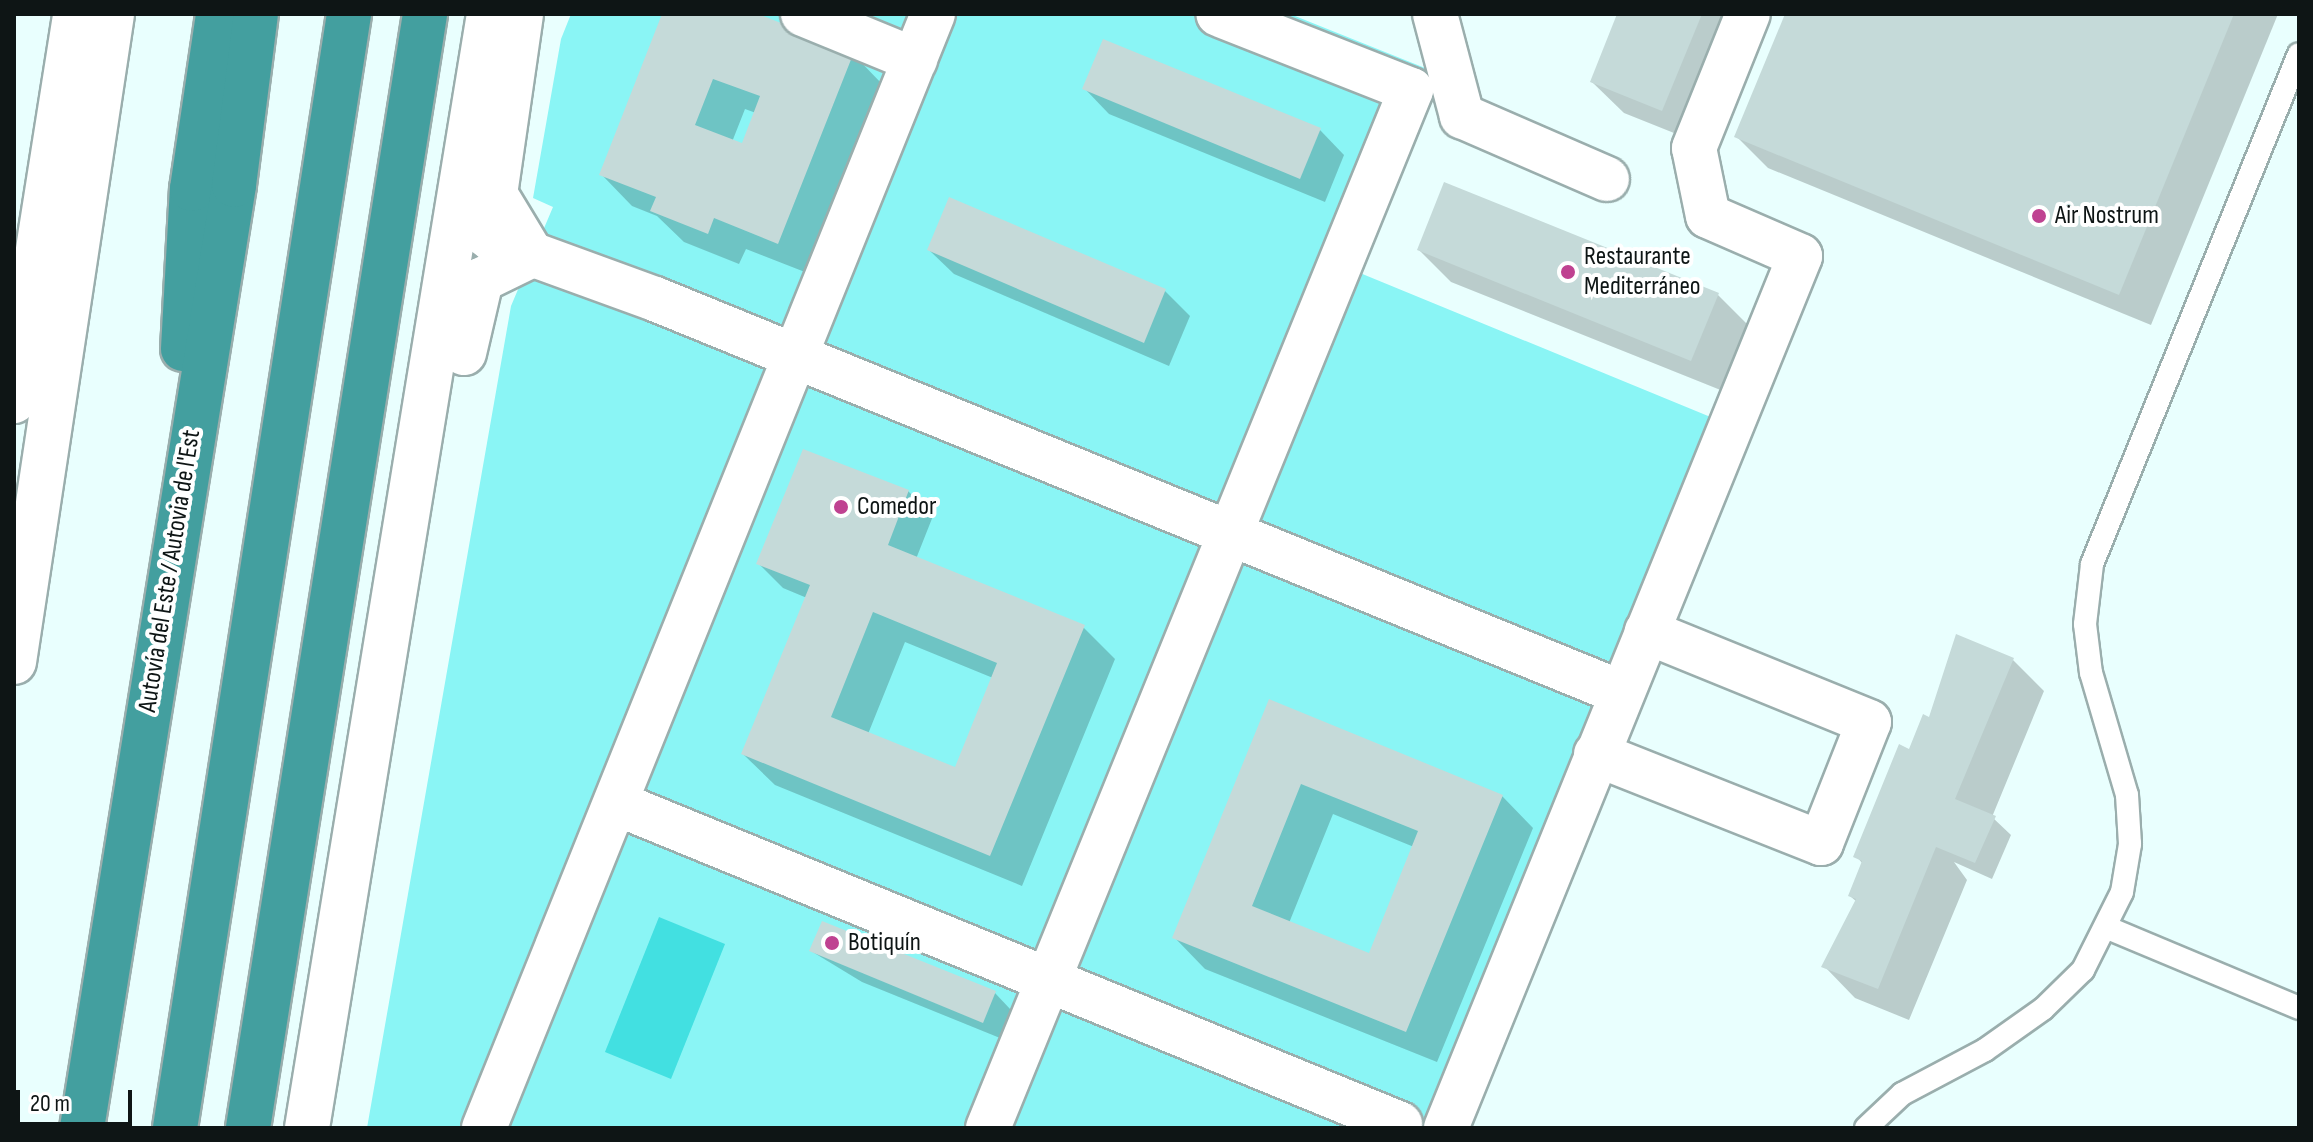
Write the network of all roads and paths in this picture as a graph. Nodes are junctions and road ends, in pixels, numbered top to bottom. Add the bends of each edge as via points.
1 (75, 14) edge
2 (112, 14) edge
3 (218, 14) edge
4 (256, 14) edge
5 (349, 14) edge
6 (425, 14) edge
7 (489, 14) edge
8 (521, 14) edge
9 (803, 14) edge
10 (933, 14) edge
11 (1218, 14) edge
12 (1435, 14) edge
13 (1748, 14) edge
14 (2299, 54) edge
15 (915, 60) junction
16 (1607, 179) dead end
17 (457, 213) junction
18 (532, 255) junction
19 (797, 359) junction
20 (14, 401) edge
21 (182, 490) junction
22 (1230, 533) junction
23 (1647, 632) junction
24 (14, 662) edge
25 (1622, 693) junction
26 (376, 707) junction
27 (1596, 754) junction
28 (618, 804) junction
29 (2108, 928) junction
30 (1047, 982) junction
31 (2299, 1008) edge
32 (1400, 1124) dead end
33 (82, 1128) edge
34 (175, 1128) edge
35 (248, 1128) edge
36 (307, 1128) edge
37 (484, 1128) edge
38 (988, 1128) edge
39 (1446, 1128) edge
40 (1866, 1128) edge

1 - 20 street
2 - 24 street
3 - 21 highway via 186,266
4 - 21 highway, Autovía del Este / Autovia de l'Est via 234,185
5 - 34 highway
6 - 35 highway
7 - 17 street
8 - 18 street via 495,194
9 - 15 street
10 - 15 street
11 - 22 street via 1411,90
12 - 16 street via 1462,116
13 - 23 street via 1694,148 1708,216 1800,256
14 - 29 lane via 2092,564 2085,624 2091,673 2127,795 2130,844 2122,892
15 - 19 street
17 - 18 street via 493,240
17 - 26 street
18 - 19 street
18 - 26 street via 498,267 481,280 475,294 434,512
19 - 22 street
19 - 28 street
21 - 33 highway, Autovía del Este / Autovia de l'Est
22 - 25 street
22 - 30 street
23 - 25 street
23 - 27 street via 1869,722 1821,843
25 - 27 street
26 - 36 street
27 - 39 street
28 - 30 street
28 - 37 street
29 - 31 lane
29 - 40 lane via 2083,970 2043,1009 1985,1050 1902,1094
30 - 32 street
30 - 38 street

